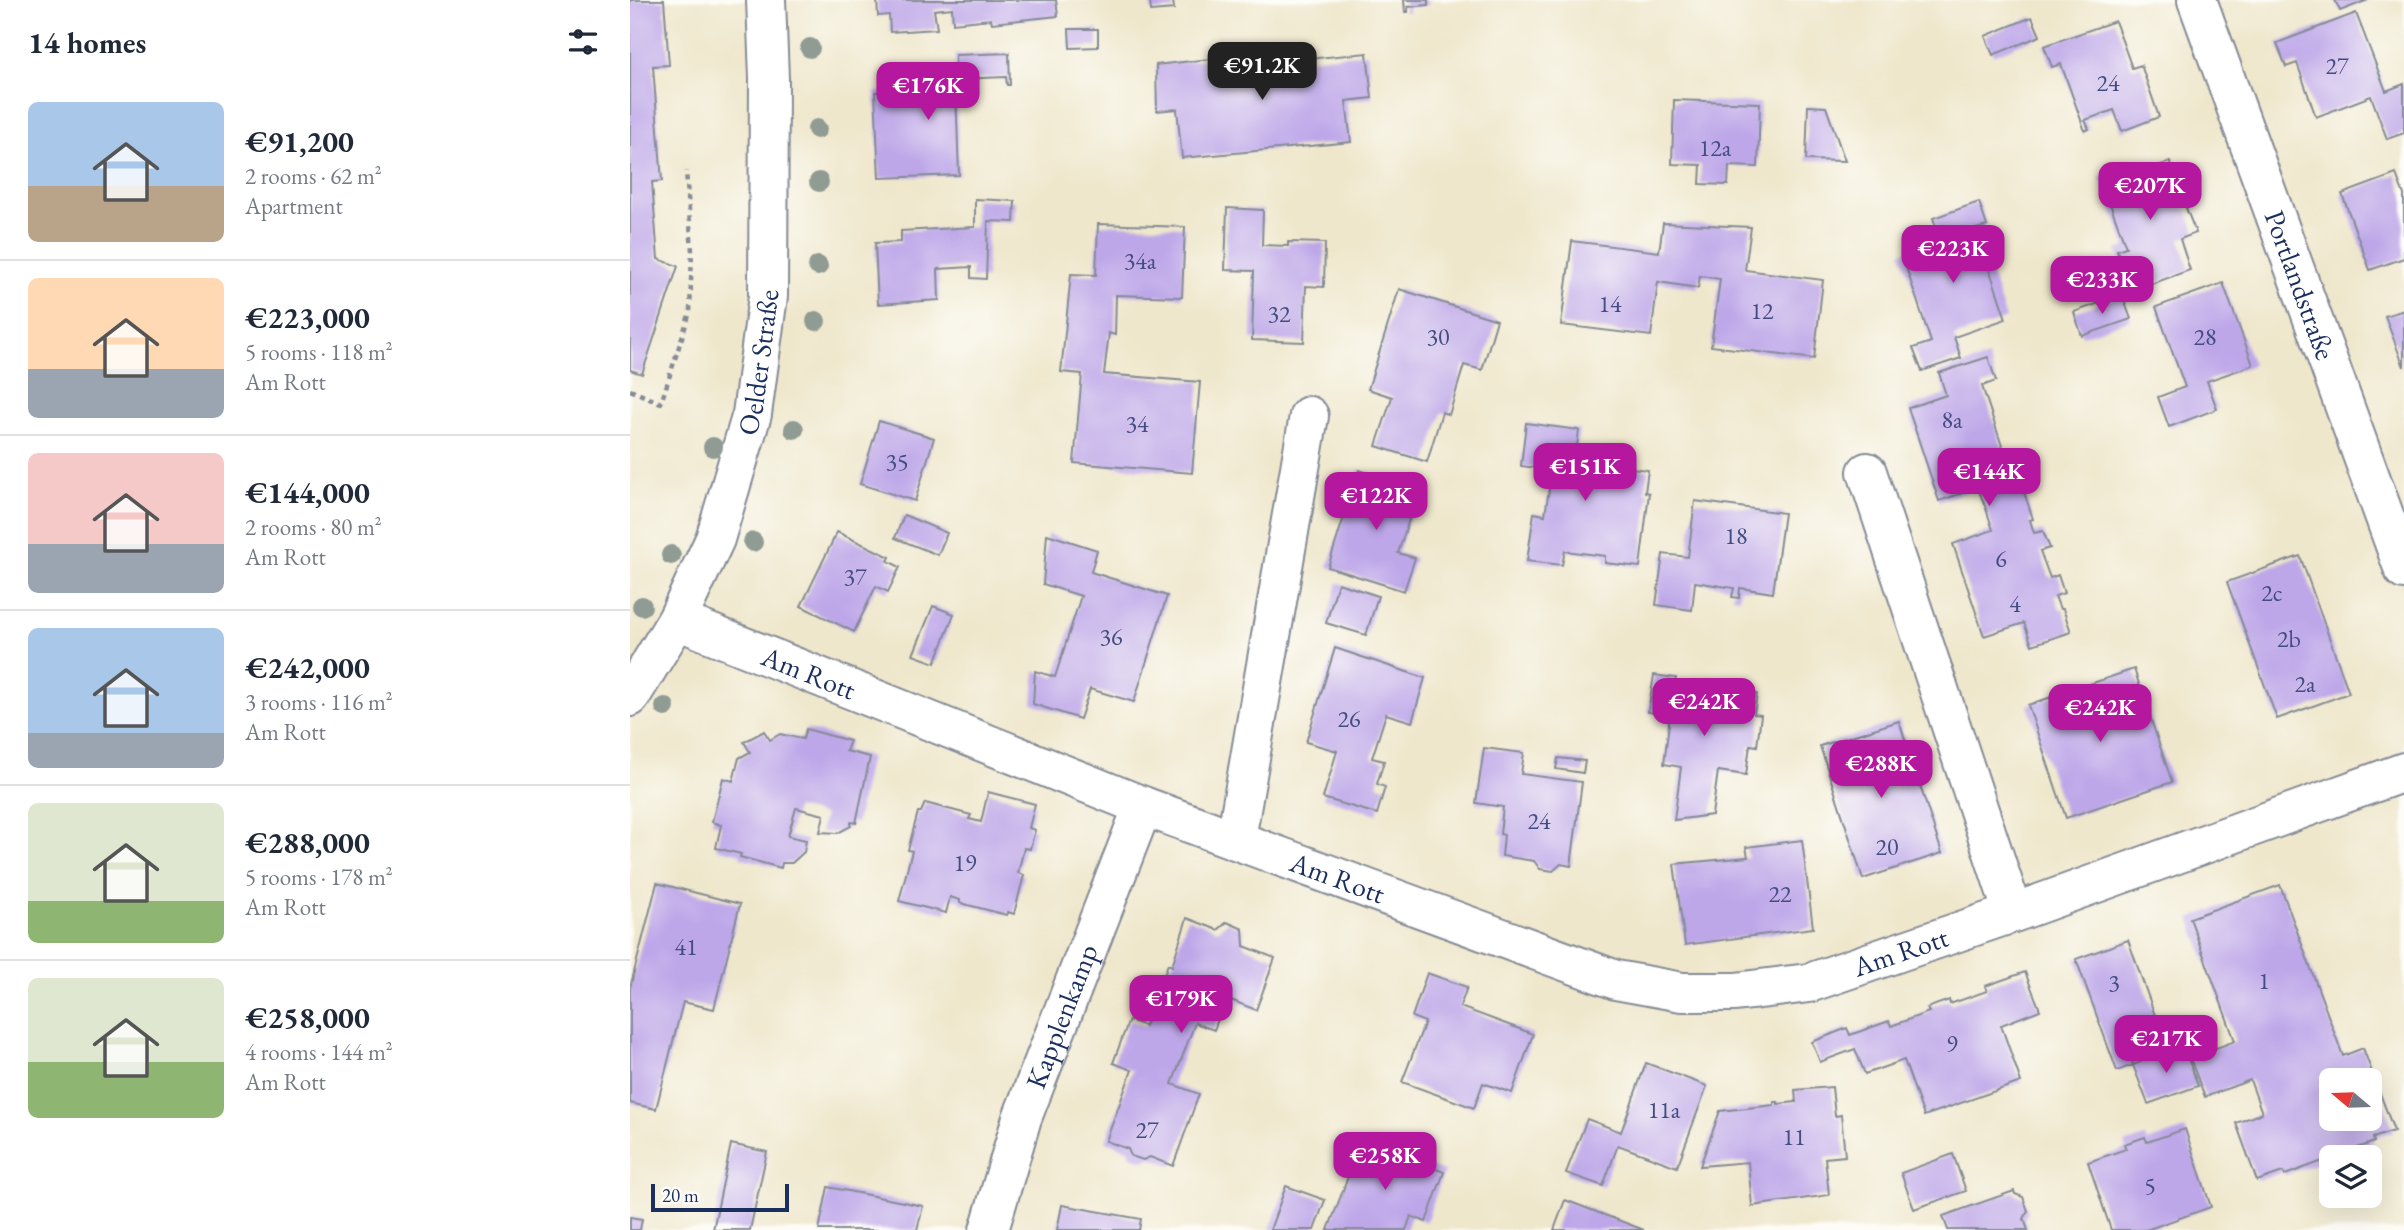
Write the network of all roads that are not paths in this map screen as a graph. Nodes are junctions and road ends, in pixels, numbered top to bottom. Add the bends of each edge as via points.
1 (766, 0) edge
2 (2197, 0) edge
3 (1309, 416) dead end
4 (1867, 472) dead end
5 (2404, 570) edge
6 (677, 620) junction
7 (630, 697) edge
8 (2404, 772) edge
9 (1143, 806) junction
10 (1236, 839) junction
11 (2013, 913) junction
12 (989, 1230) edge

1 - 6 street, Oelder Straße via 768,296 752,414 715,539
2 - 5 street, Portlandstraße
3 - 10 street
4 - 11 street
6 - 7 street, Oelder Straße
6 - 9 street, Am Rott
8 - 11 street, Am Rott
9 - 10 street, Am Rott
9 - 12 street, Kapplenkamp via 1022,1118
10 - 11 street, Am Rott via 1616,981 1682,992 1735,992 1810,983

